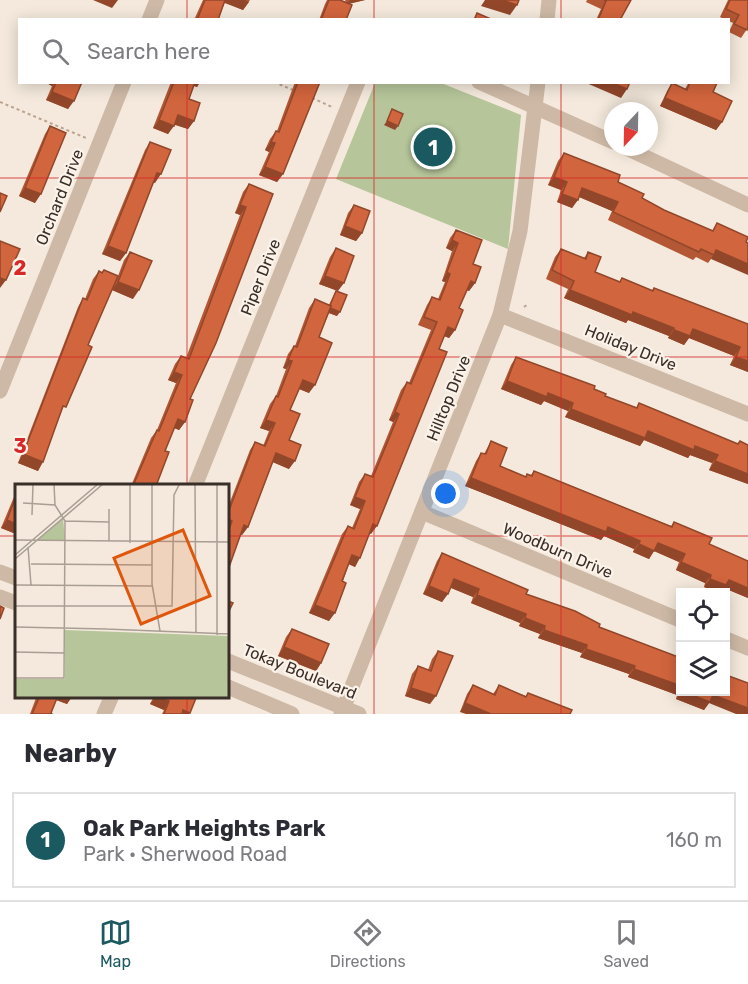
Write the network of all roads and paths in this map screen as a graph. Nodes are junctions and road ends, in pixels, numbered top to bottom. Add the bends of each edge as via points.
1 (157, 0) edge
2 (549, 0) edge
3 (150, 18) edge
4 (547, 18) edge
5 (123, 84) edge
6 (279, 84) edge
7 (357, 84) edge
8 (484, 84) edge
9 (538, 84) edge
10 (302, 94) edge
11 (311, 98) edge
12 (0, 102) edge
13 (536, 106) junction
14 (346, 113) junction
15 (84, 137) dead end
16 (604, 138) edge
17 (643, 156) edge
18 (748, 205) edge
19 (528, 304) dead end
20 (524, 307) dead end
21 (500, 315) junction
22 (0, 391) edge
23 (748, 414) edge
24 (196, 484) edge
25 (422, 512) junction
26 (0, 572) edge
27 (15, 578) edge
28 (0, 597) edge
29 (15, 603) edge
30 (676, 618) edge
31 (730, 641) edge
32 (748, 648) edge
33 (230, 662) edge
34 (230, 688) edge
35 (111, 699) edge
36 (342, 711) edge
37 (104, 714) edge
38 (292, 714) edge
39 (359, 714) edge

1 - 3 street
2 - 4 street
5 - 22 street, Orchard Drive
6 - 10 path
7 - 14 street, Piper Drive
8 - 13 street
9 - 13 street, Hilltop Drive
11 - 14 path
12 - 15 path
13 - 16 street
13 - 21 street, Hilltop Drive via 520,231
14 - 24 street, Piper Drive
17 - 18 street
19 - 20 path
21 - 23 street, Holiday Drive
21 - 25 street, Hilltop Drive
25 - 30 street, Woodburn Drive
25 - 36 street, Hilltop Drive
26 - 27 street
28 - 29 street
31 - 32 street
33 - 36 street, Tokay Boulevard
34 - 38 street
35 - 37 street
36 - 39 street, Tokay Boulevard

